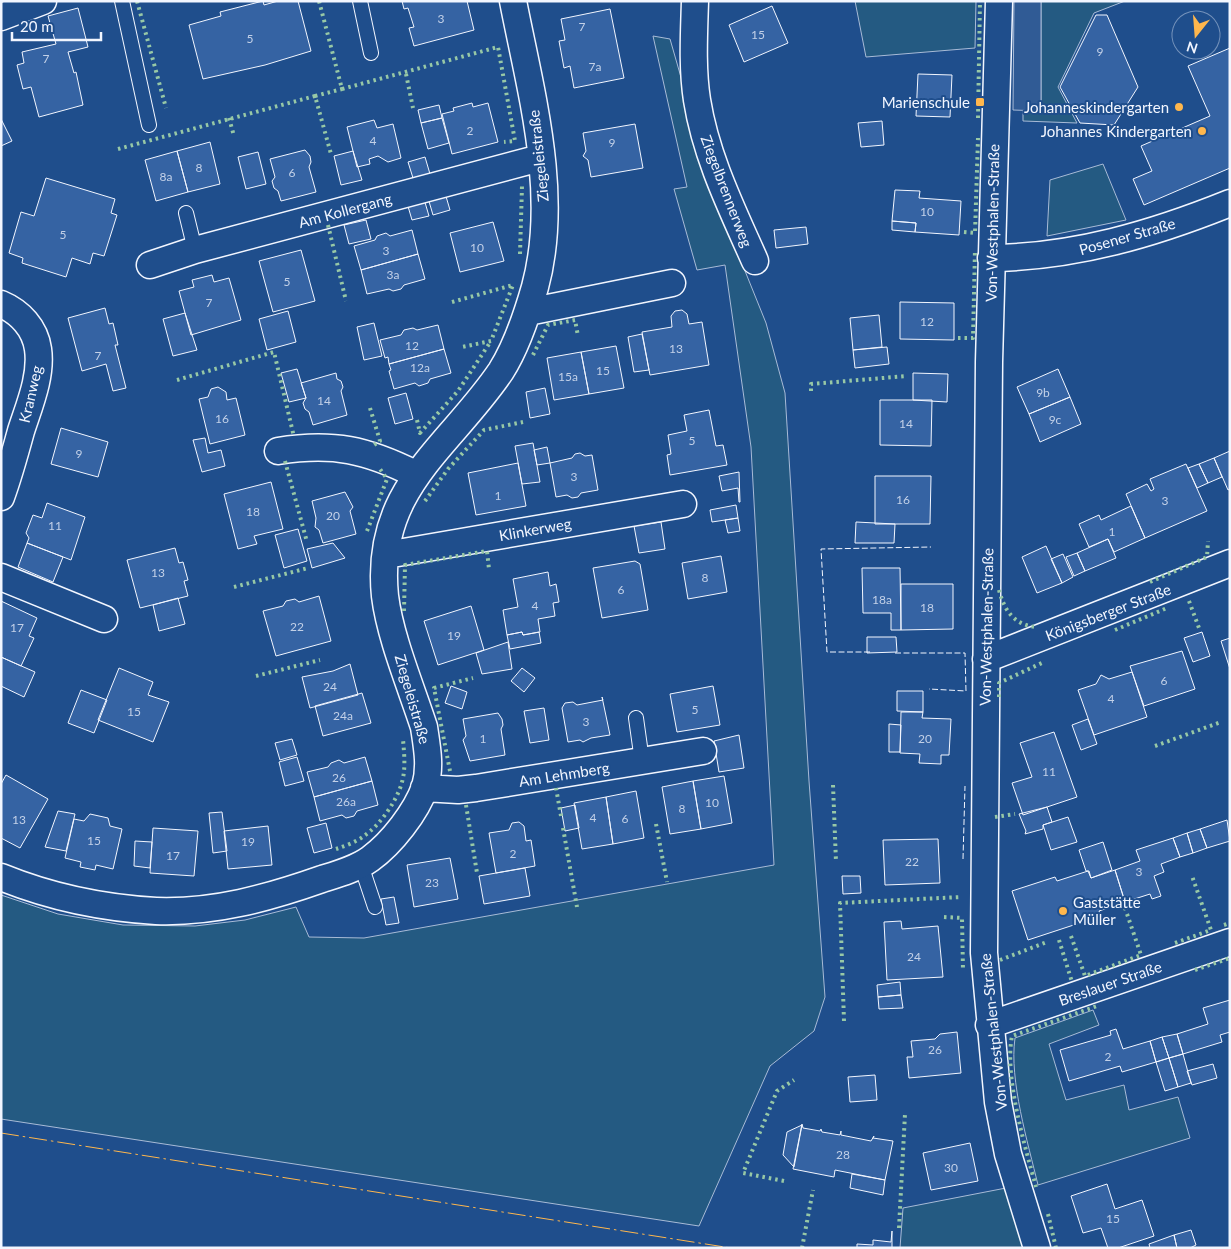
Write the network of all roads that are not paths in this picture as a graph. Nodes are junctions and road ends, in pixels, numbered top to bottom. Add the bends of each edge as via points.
1 (43, 1) edge
2 (122, 1) edge
3 (360, 1) edge
4 (512, 1) edge
5 (695, 1) edge
6 (999, 1) edge
7 (1, 17) edge
8 (371, 53) dead end
9 (149, 125) dead end
10 (540, 158) junction
11 (1230, 203) edge
12 (186, 213) dead end
13 (195, 250) junction
14 (991, 258) junction
15 (755, 261) dead end
16 (150, 266) dead end
17 (672, 283) dead end
18 (1, 304) edge
19 (528, 312) junction
20 (278, 451) dead end
21 (415, 474) junction
22 (1, 497) edge
23 (683, 504) dead end
24 (386, 555) junction
25 (1230, 564) edge
26 (1, 577) edge
27 (104, 619) dead end
28 (986, 659) junction
29 (636, 718) dead end
30 (703, 751) dead end
31 (642, 761) junction
32 (424, 788) junction
33 (361, 865) junction
34 (1, 877) edge
35 (375, 906) dead end
36 (1230, 942) edge
37 (990, 1025) junction
38 (1037, 1248) edge

1 - 7 street
2 - 9 lane
3 - 8 lane
4 - 10 street, Ziegeleistraße
5 - 15 street, Ziegelbrennerweg via 695,80 701,122 720,180
6 - 14 street, Von-Westphalen-Straße
10 - 13 street, Am Kollergang
10 - 19 street, Ziegeleistraße via 545,223
11 - 14 street, Posener Straße via 1106,245 1027,258
12 - 13 lane
13 - 16 street, Am Kollergang
14 - 28 street, Von-Westphalen-Straße
17 - 19 street
18 - 22 street, Kranweg via 23,317 38,348 32,395
19 - 21 street, Ziegeleistraße via 503,368
20 - 21 street via 320,446 349,448
21 - 24 street, Ziegeleistraße via 396,510
23 - 24 street, Klinkerweg
24 - 32 street, Ziegeleistraße via 385,596 389,616 424,727 428,762
25 - 28 street, Königsberger Straße
26 - 27 street
28 - 37 street, Von-Westphalen-Straße via 984,921
29 - 31 lane
30 - 31 street, Am Lehmberg
31 - 32 street, Am Lehmberg via 476,788
32 - 33 street, Ziegeleistraße via 395,833
33 - 34 street, Ziegeleistraße via 285,892 240,904 196,910 127,909 57,897
33 - 35 lane
36 - 37 street, Breslauer Straße
37 - 38 street, Von-Westphalen-Straße via 998,1102 1008,1154

